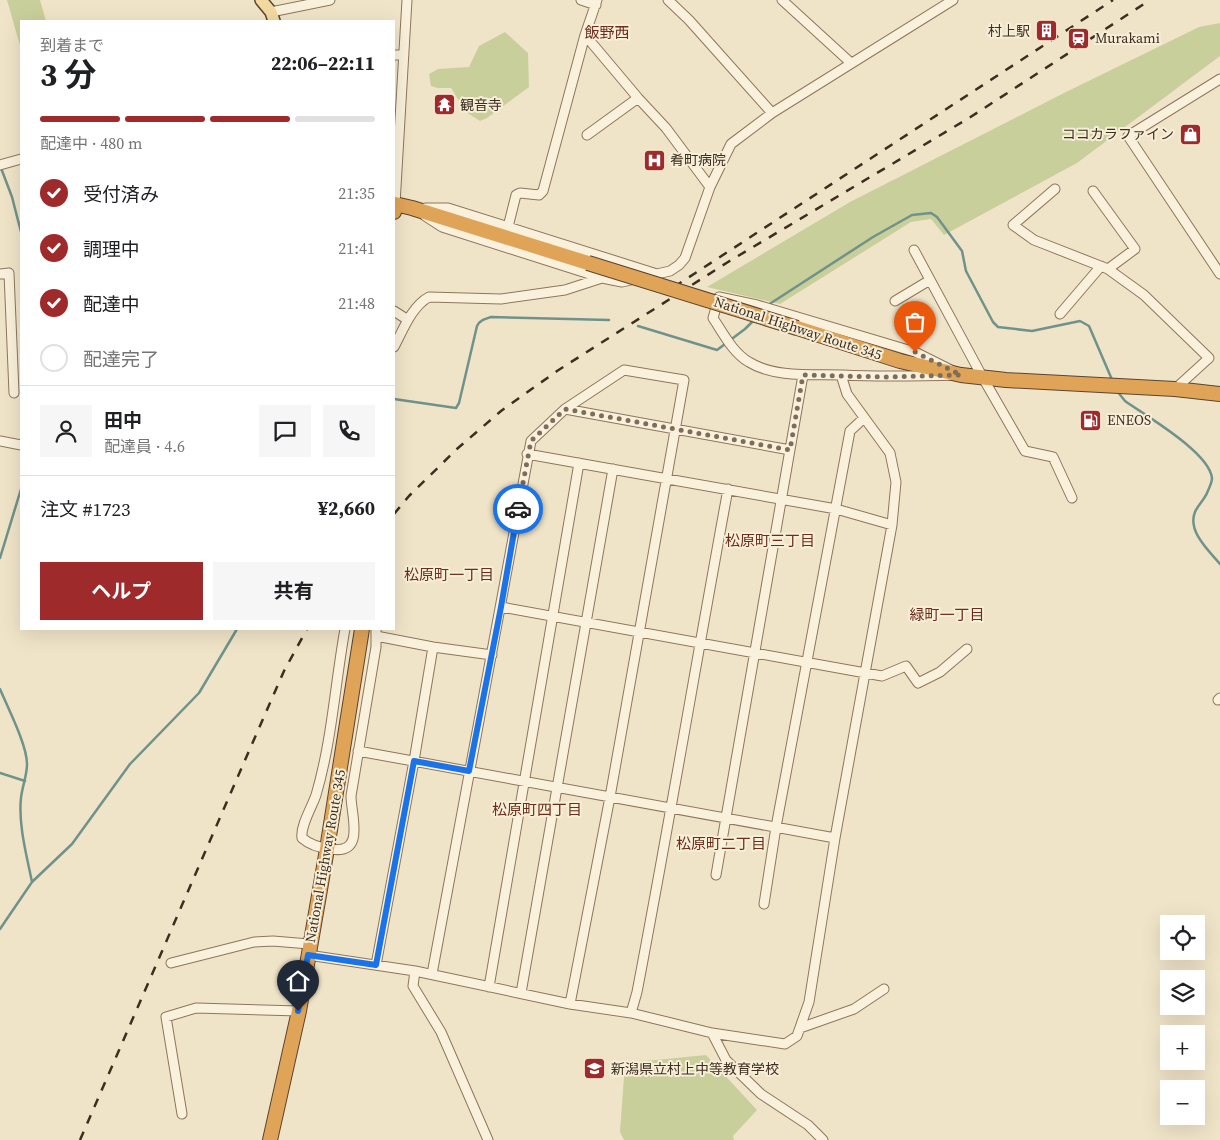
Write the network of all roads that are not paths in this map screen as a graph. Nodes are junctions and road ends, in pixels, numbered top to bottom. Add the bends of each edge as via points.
1 (261, 0) edge
2 (330, 0) edge
3 (407, 0) edge
4 (581, 0) edge
5 (668, 0) edge
6 (782, 0) edge
7 (953, 0) edge
8 (597, 2) edge
9 (288, 4) edge
10 (272, 17) edge
11 (585, 35) junction
12 (395, 55) edge
13 (404, 55) junction
14 (851, 63) junction
15 (1220, 78) edge
16 (638, 98) junction
17 (772, 112) junction
18 (587, 135) dead end
19 (20, 159) edge
20 (0, 165) edge
21 (710, 187) junction
22 (1055, 189) dead end
23 (395, 191) edge
24 (1093, 191) dead end
25 (395, 206) edge
26 (412, 208) junction
27 (508, 227) junction
28 (914, 250) dead end
29 (1105, 267) junction
30 (0, 274) edge
31 (657, 274) junction
32 (1220, 274) edge
33 (602, 278) junction
34 (930, 280) junction
35 (895, 301) dead end
36 (395, 313) edge
37 (1060, 314) dead end
38 (408, 320) junction
39 (395, 345) edge
40 (803, 375) junction
41 (841, 375) junction
42 (961, 375) junction
43 (983, 378) junction
44 (1175, 389) junction
45 (14, 393) dead end
46 (1220, 394) edge
47 (565, 409) junction
48 (864, 418) junction
49 (676, 430) junction
50 (0, 441) edge
51 (20, 444) edge
52 (790, 450) junction
53 (527, 454) junction
54 (579, 464) junction
55 (613, 469) junction
56 (667, 478) junction
57 (728, 489) junction
58 (1072, 498) dead end
59 (782, 500) junction
60 (836, 508) junction
61 (892, 525) junction
62 (501, 607) junction
63 (552, 616) junction
64 (587, 622) junction
65 (345, 630) edge
66 (639, 632) junction
67 (376, 633) edge
68 (361, 635) edge
69 (699, 643) junction
70 (432, 647) junction
71 (967, 649) dead end
72 (755, 653) junction
73 (492, 655) junction
74 (807, 662) junction
75 (866, 673) junction
76 (358, 751) junction
77 (414, 761) junction
78 (469, 771) junction
79 (524, 781) junction
80 (558, 787) junction
81 (610, 797) junction
82 (672, 808) junction
83 (726, 818) junction
84 (776, 827) junction
85 (835, 838) junction
86 (327, 848) junction
87 (716, 875) dead end
88 (764, 904) dead end
89 (309, 950) junction
90 (171, 963) dead end
91 (376, 965) junction
92 (415, 971) junction
93 (432, 974) junction
94 (489, 987) junction
95 (884, 989) dead end
96 (521, 994) junction
97 (570, 1004) junction
98 (298, 1011) junction
99 (631, 1013) junction
100 (800, 1028) junction
101 (712, 1033) junction
102 (182, 1114) dead end
103 (270, 1140) edge
104 (488, 1140) edge
105 (823, 1140) edge

1 - 10 main road
2 - 9 street
3 - 13 street
4 - 8 street
5 - 17 street
6 - 14 street
7 - 14 street
8 - 11 street
9 - 10 street
11 - 16 street
11 - 27 street via 543,191 539,196 516,195
12 - 13 street
13 - 23 street
14 - 17 street
15 - 32 street via 1128,136
16 - 18 street
16 - 21 street via 666,128
17 - 21 street via 731,144
19 - 20 street
21 - 31 street via 685,258 670,271
22 - 29 street via 1013,225 1034,240
24 - 29 street via 1135,250
25 - 26 highway, National Highway Route 345
26 - 27 street via 448,208
26 - 33 street via 442,227
26 - 42 highway, National Highway Route 345, bridge via 900,361
27 - 31 street
28 - 34 street
29 - 37 street
29 - 44 street via 1144,295 1209,358
30 - 45 street via 9,274
31 - 33 street via 622,282
33 - 38 street via 565,290 501,299 429,296
34 - 35 street
34 - 43 street
36 - 38 street
38 - 39 street
40 - 41 street
40 - 42 street via 764,369 738,353 713,318 720,297 915,352
40 - 52 street
41 - 42 street
41 - 48 street via 847,394
42 - 43 highway, National Highway Route 345
43 - 44 highway, National Highway Route 345
43 - 58 street via 1025,451 1053,457
44 - 46 highway, National Highway Route 345
47 - 49 street
47 - 49 street via 624,370 684,380
47 - 53 street via 531,441
48 - 60 street via 850,431
48 - 61 street via 890,454 896,482
49 - 52 street
49 - 56 street
50 - 51 street
52 - 59 street
53 - 54 street
53 - 62 street
54 - 55 street
54 - 63 street
55 - 56 street
55 - 64 street
56 - 57 street
56 - 66 street
57 - 59 street
57 - 69 street
59 - 60 street
59 - 72 street
60 - 61 street
60 - 74 street
61 - 75 street
62 - 63 street
62 - 73 street
63 - 64 street
63 - 79 street
64 - 66 street
64 - 80 street
65 - 86 street via 320,782 302,830 305,841
66 - 69 street
66 - 81 street
67 - 70 street
67 - 76 street
68 - 86 highway, National Highway Route 345
69 - 72 street
69 - 82 street
70 - 73 street
70 - 77 street
71 - 75 street via 940,672 918,683 906,666 882,676
72 - 74 street
72 - 83 street
73 - 78 street
74 - 75 street
74 - 84 street
75 - 85 street
76 - 77 street
76 - 86 street via 351,796 354,839 346,849
77 - 78 street
77 - 91 street
78 - 79 street
78 - 93 street
79 - 80 street
79 - 94 street
80 - 81 street
80 - 96 street
81 - 82 street
81 - 97 street
82 - 83 street
82 - 99 street
83 - 84 street
83 - 87 street
84 - 85 street
84 - 88 street
85 - 100 street via 808,1002
86 - 89 highway, National Highway Route 345
89 - 90 street via 273,941 254,942
89 - 91 street
89 - 98 highway, National Highway Route 345
91 - 92 street
92 - 93 street
92 - 104 street via 413,986 441,1032
93 - 94 street
94 - 96 street
95 - 100 street via 854,1009
96 - 97 street
97 - 99 street
98 - 102 street via 196,1008 166,1017
98 - 103 highway, National Highway Route 345
99 - 101 street
100 - 101 street via 797,1036 785,1044
101 - 105 street via 726,1060 761,1094 808,1125

